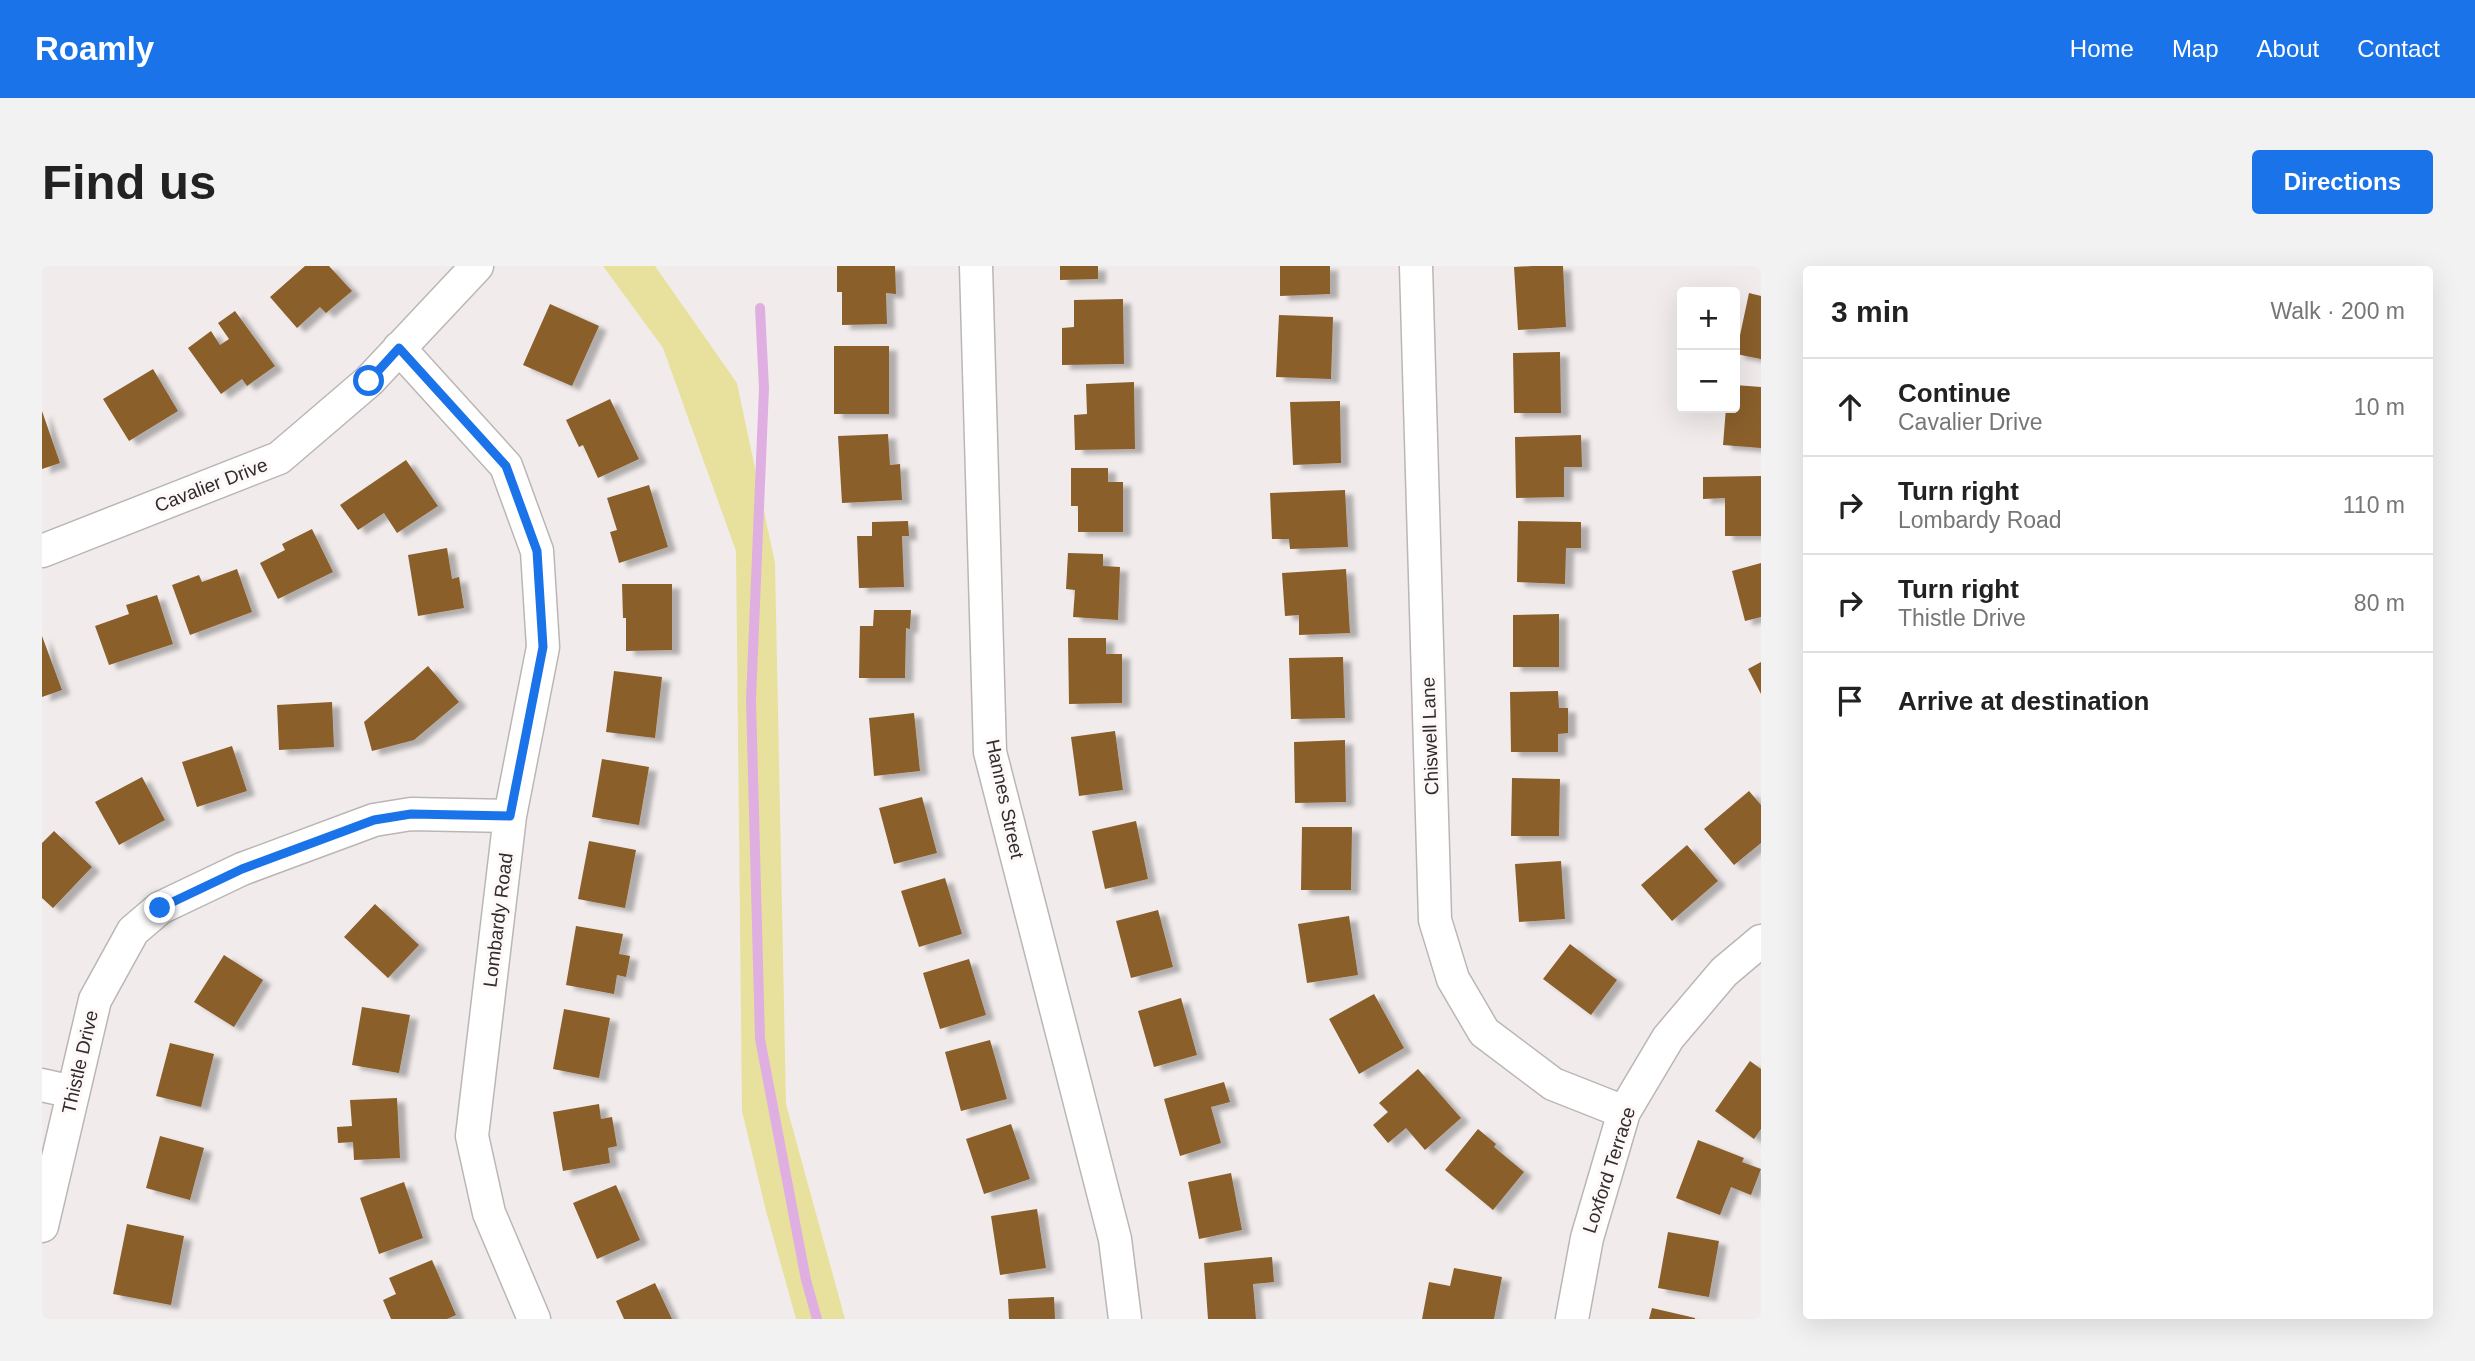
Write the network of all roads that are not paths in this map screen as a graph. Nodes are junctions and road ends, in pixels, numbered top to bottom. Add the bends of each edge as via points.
1 (477, 266) edge
2 (976, 266) edge
3 (1416, 266) edge
4 (399, 348) junction
5 (42, 551) edge
6 (510, 816) junction
7 (1761, 941) edge
8 (42, 1086) edge
9 (73, 1092) junction
10 (1624, 1112) junction
11 (42, 1226) edge
12 (534, 1319) edge
13 (1125, 1319) edge
14 (1572, 1319) edge

1 - 4 street, Cavalier Drive
2 - 13 street, Hannes Street via 990,752 1115,1239
3 - 10 street, Chiswell Lane via 1435,920 1453,979 1484,1032 1553,1084
4 - 5 street, Cavalier Drive via 369,381 279,458
4 - 6 street, Lombardy Road via 506,466 537,551 543,647
6 - 9 street, Thistle Drive via 411,814 374,820 242,869 160,908 134,930 95,1000
6 - 12 street, Lombardy Road via 472,1136 489,1213
7 - 10 street, Loxford Terrace via 1724,972 1668,1038
8 - 9 street
9 - 11 street, Thistle Drive
10 - 14 street, Loxford Terrace via 1587,1238

